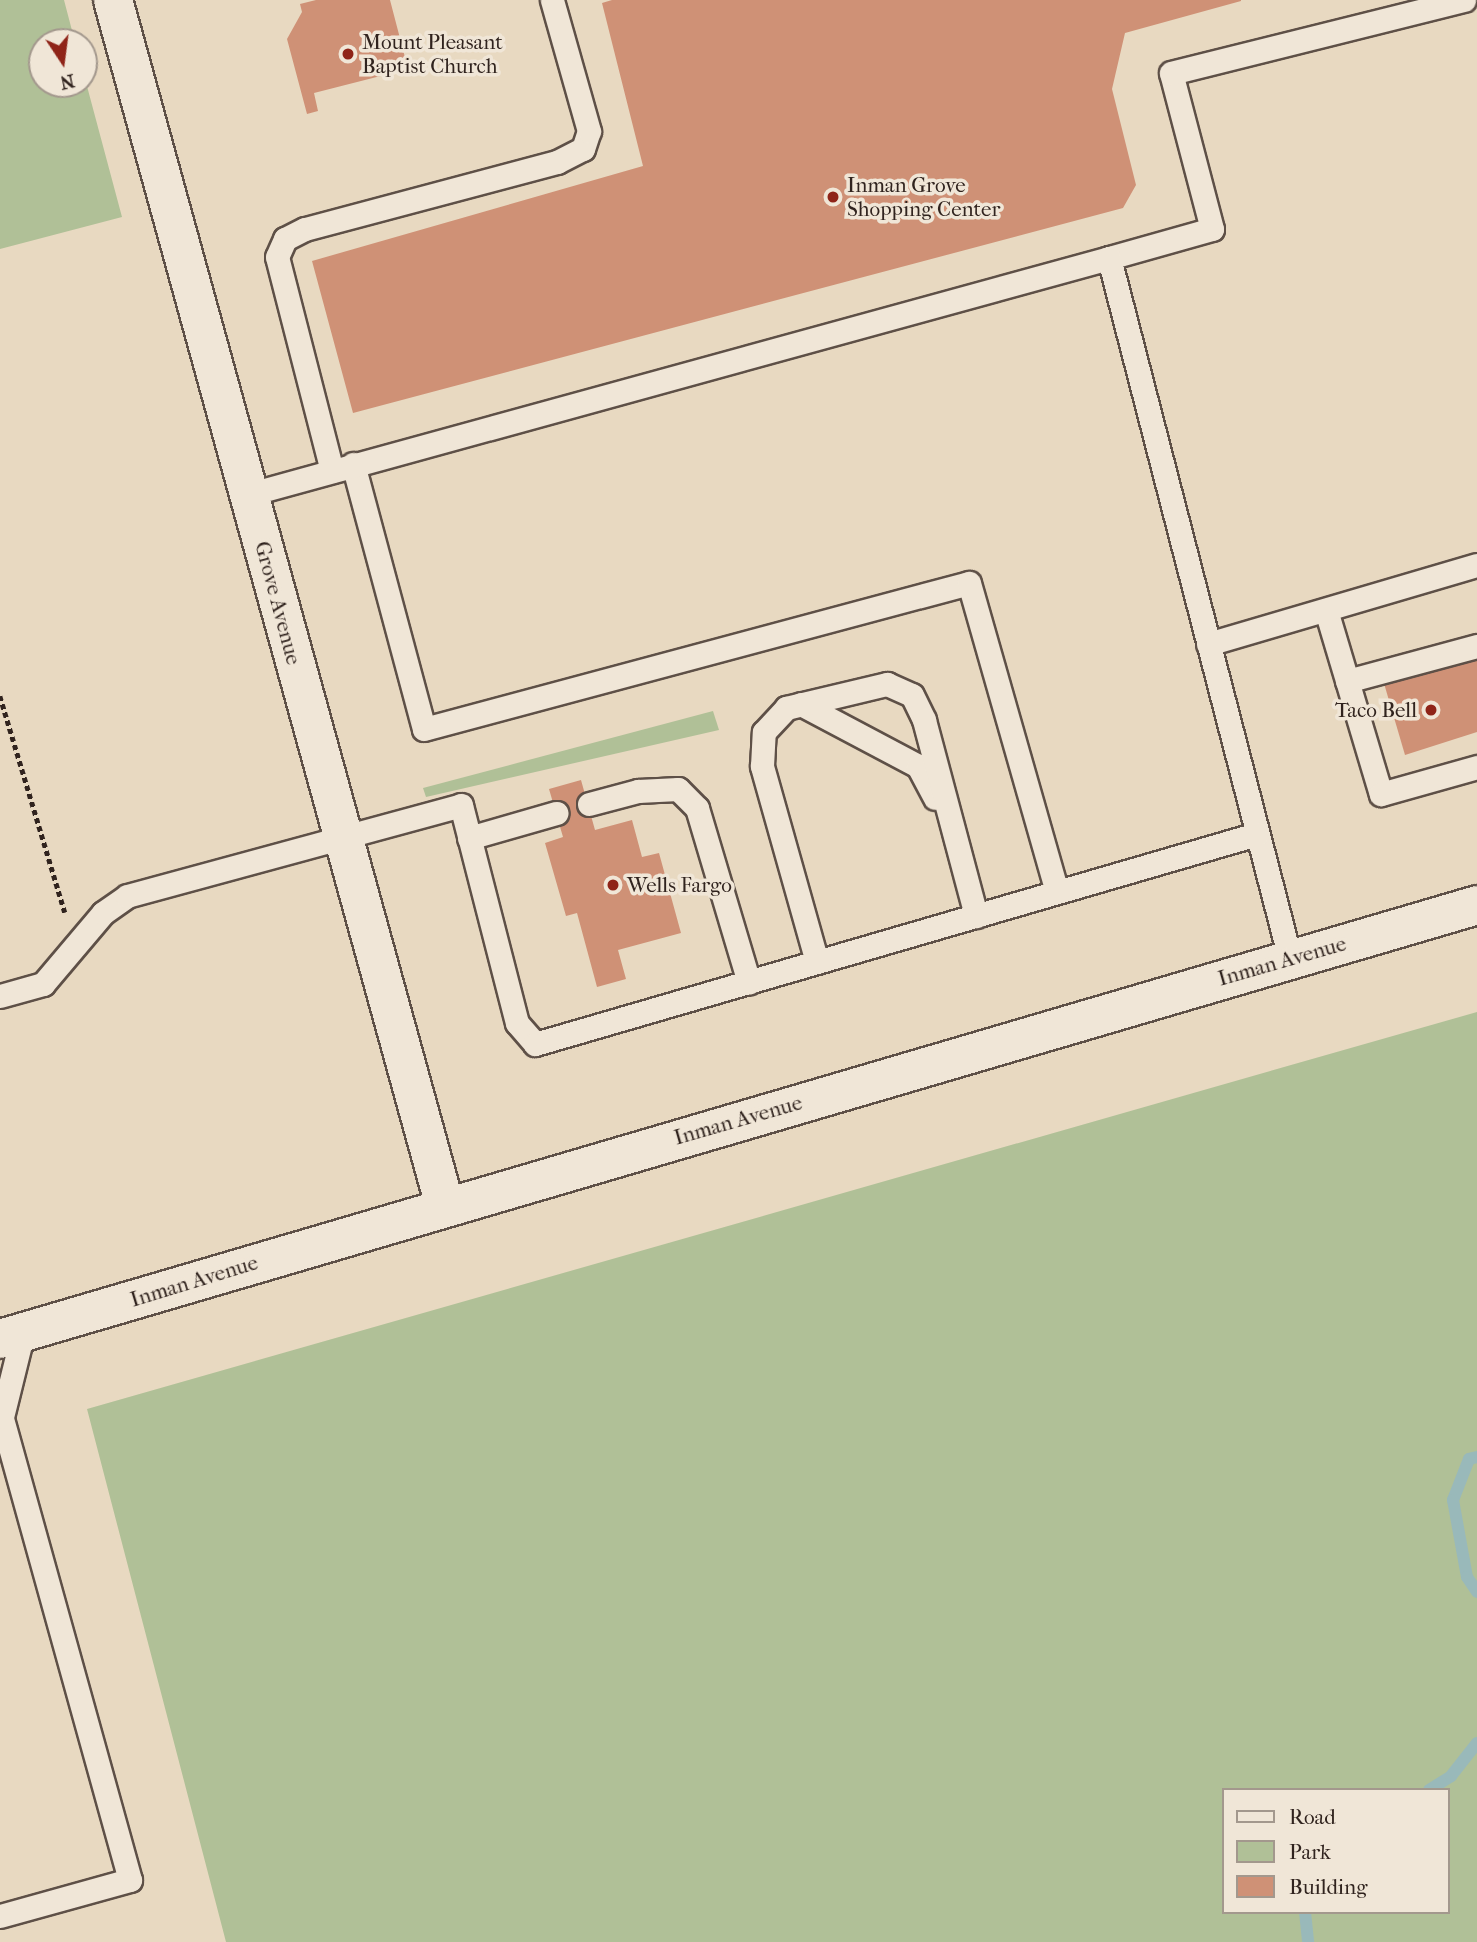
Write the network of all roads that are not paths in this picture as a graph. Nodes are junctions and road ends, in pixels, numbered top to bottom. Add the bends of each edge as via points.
1 (113, 0) edge
2 (552, 0) edge
3 (1464, 0) edge
4 (1109, 258) junction
5 (343, 468) junction
6 (250, 494) junction
7 (1477, 565) edge
8 (1326, 610) junction
9 (1208, 644) junction
10 (1477, 646) edge
11 (1347, 681) junction
12 (801, 704) junction
13 (1477, 767) edge
14 (589, 804) dead end
15 (556, 813) dead end
16 (955, 834) junction
17 (1257, 834) junction
18 (342, 836) junction
19 (469, 838) junction
20 (1057, 892) junction
21 (1477, 905) edge
22 (976, 916) junction
23 (1290, 959) junction
24 (817, 962) junction
25 (749, 982) junction
26 (0, 996) edge
27 (445, 1206) junction
28 (12, 1336) edge
29 (0, 1916) edge

1 - 6 main road, Grove Avenue
2 - 5 lane via 589,131 583,149 557,162 304,229 285,239 277,257
3 - 4 lane via 1171,73 1212,229
4 - 5 lane
4 - 9 lane
5 - 6 lane
5 - 20 lane via 424,729 969,583
6 - 18 main road, Grove Avenue
7 - 8 lane
8 - 9 lane
8 - 11 lane
9 - 17 lane
10 - 11 lane
11 - 13 lane via 1381,794
12 - 16 lane via 918,766
12 - 16 lane via 887,684 912,695 924,720
12 - 24 lane via 786,708 764,732 762,766
14 - 25 lane via 638,791 678,789 697,808
15 - 19 lane
16 - 22 lane
17 - 20 lane
17 - 23 lane
18 - 19 lane via 461,805
18 - 26 lane via 127,896 74,943 44,984
18 - 27 main road, Grove Avenue
19 - 25 lane via 517,1023 535,1044
20 - 22 lane
21 - 23 main road, Inman Avenue
22 - 24 lane
23 - 27 main road, Inman Avenue
24 - 25 lane
27 - 28 main road, Inman Avenue
28 - 29 lane via 2,1417 130,1880

